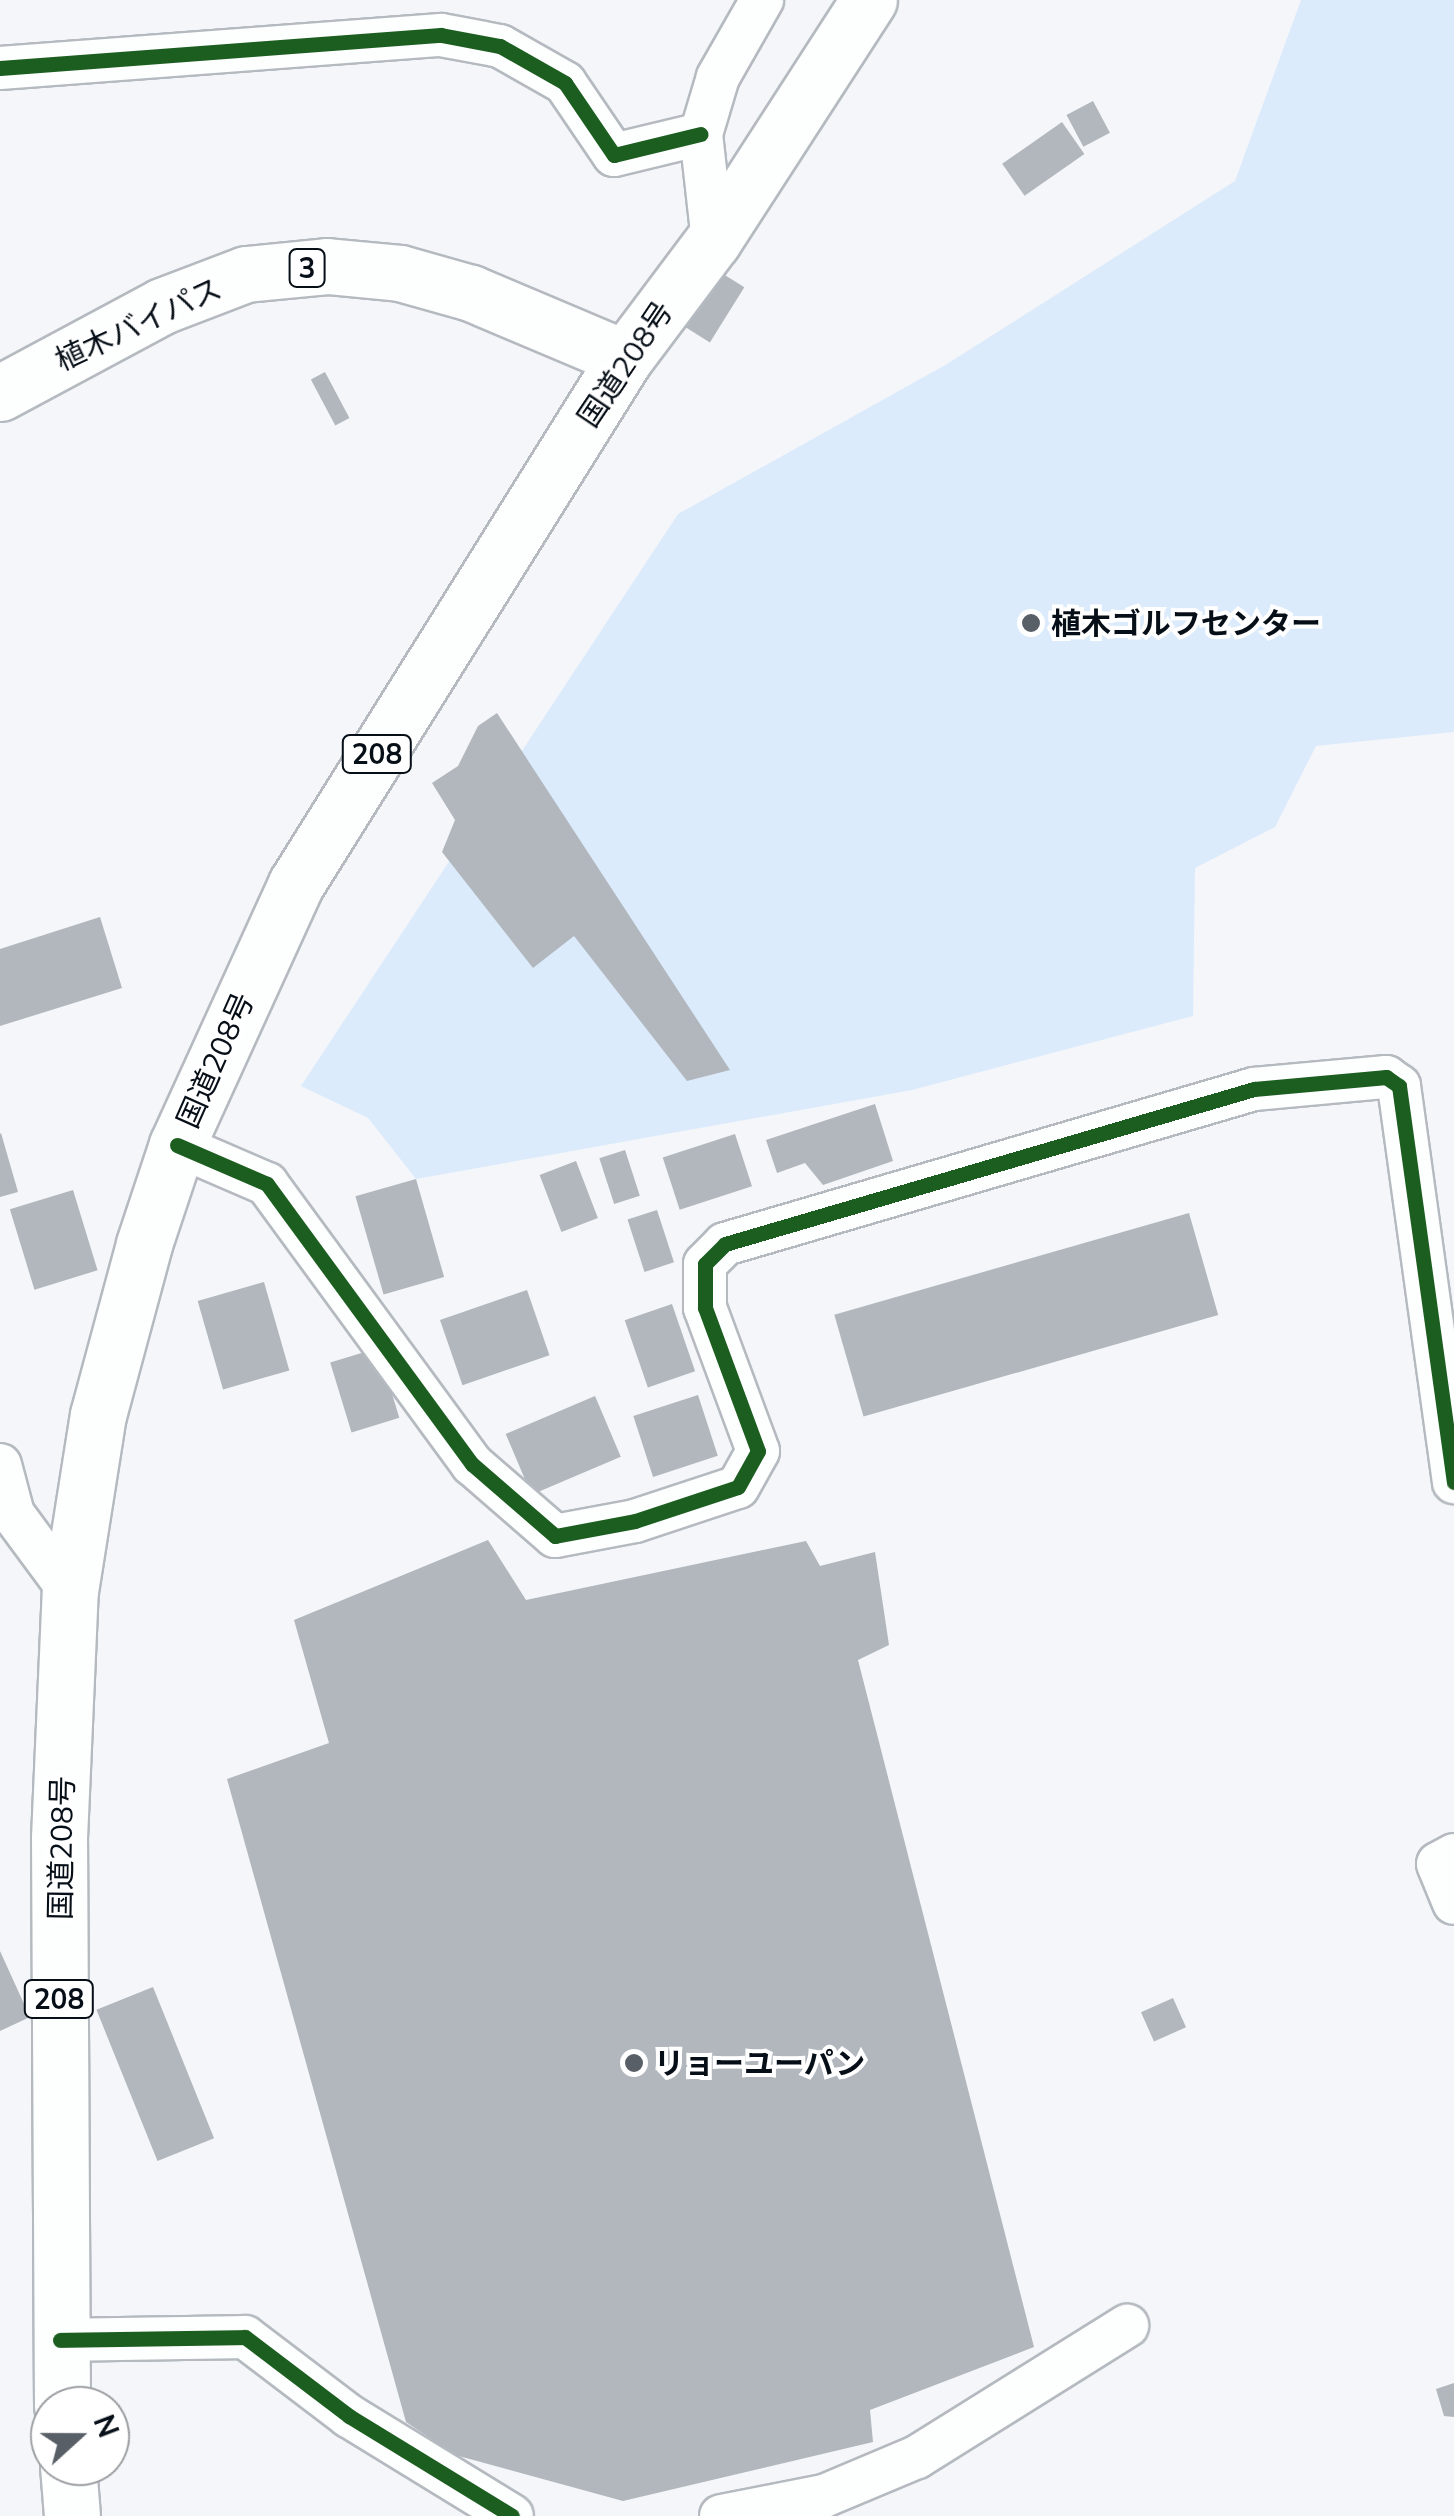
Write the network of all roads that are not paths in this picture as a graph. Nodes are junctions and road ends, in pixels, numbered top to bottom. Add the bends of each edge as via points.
1 (762, 0) edge
2 (869, 0) edge
3 (0, 68) edge
4 (702, 134) junction
5 (713, 240) junction
6 (625, 358) junction
7 (0, 393) edge
8 (177, 1146) junction
9 (0, 1465) edge
10 (1454, 1482) edge
11 (70, 1592) junction
12 (1454, 1855) edge
13 (1454, 1903) edge
14 (1127, 2326) dead end
15 (60, 2340) junction
16 (61, 2386) edge
17 (70, 2486) edge
18 (72, 2516) edge
19 (512, 2516) edge
20 (721, 2516) edge

1 - 4 street via 718,77
2 - 5 highway, 国道208号 / 208
3 - 4 street via 442,34 500,46 564,83 614,155
4 - 5 street
5 - 6 highway, 国道208号 / 208
6 - 7 highway, 植木バイパス / 3 via 471,293 400,273 327,266 246,274 179,300
6 - 8 highway, 国道208号 / 208 via 296,884
8 - 10 street via 267,1184 472,1464 555,1536 636,1520 738,1487 758,1451 706,1308 705,1264 724,1244 1254,1089 1386,1078 1399,1086
8 - 11 highway, 国道208号 / 208 via 98,1415
9 - 11 street via 13,1514
11 - 15 highway, 国道208号 / 208 via 59,1838
12 - 13 street via 1438,1864
14 - 20 street via 917,2457 824,2496
15 - 16 highway, 国道208号 / 208
15 - 19 street via 245,2337 349,2416
17 - 18 highway

